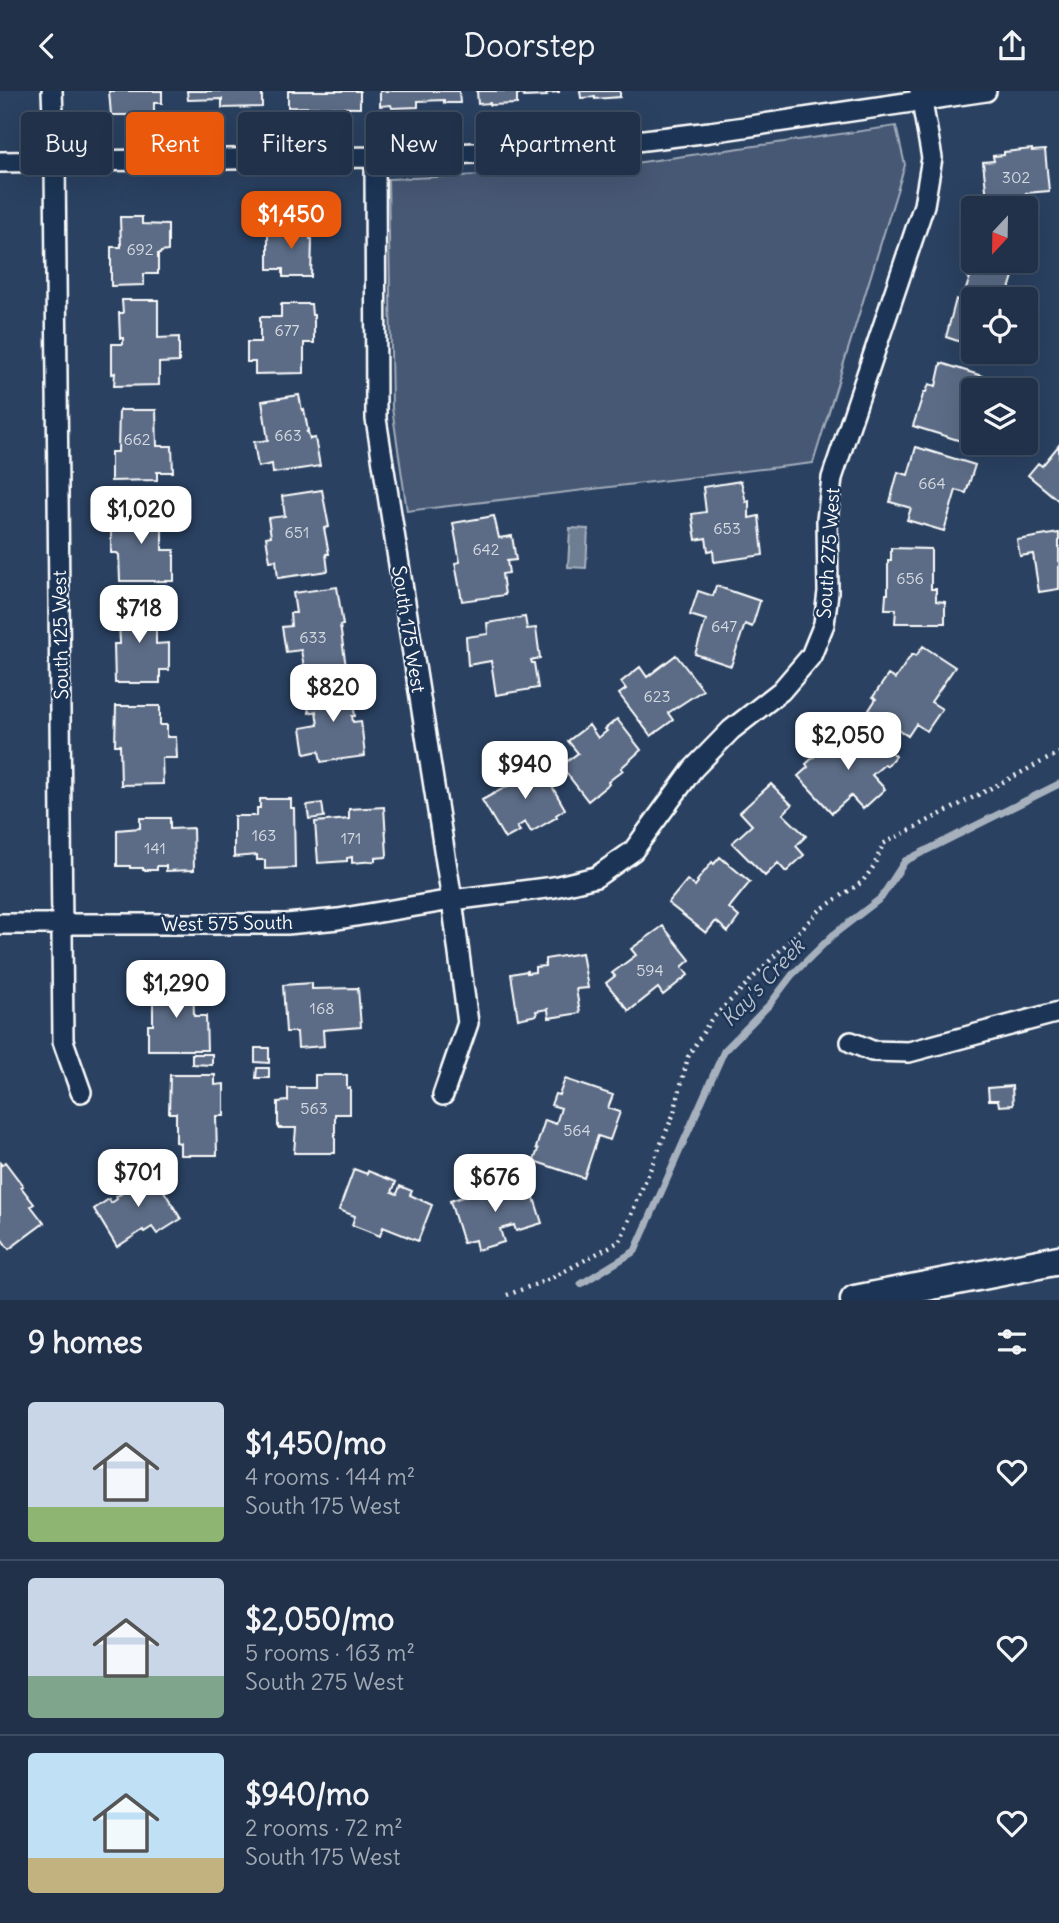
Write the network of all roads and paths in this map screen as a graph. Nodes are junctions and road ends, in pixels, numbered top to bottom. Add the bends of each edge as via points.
1 (52, 91) edge
2 (986, 91) edge
3 (921, 96) edge
4 (53, 112) edge
5 (462, 153) edge
6 (366, 157) edge
7 (112, 161) edge
8 (0, 162) edge
9 (21, 162) edge
10 (55, 175) edge
11 (375, 175) edge
12 (1059, 753) edge
13 (452, 901) junction
14 (0, 924) edge
15 (62, 924) junction
16 (1059, 1012) edge
17 (851, 1042) dead end
18 (81, 1092) dead end
19 (443, 1095) dead end
20 (1059, 1260) edge
21 (508, 1295) dead end
22 (855, 1300) edge

1 - 4 street, South 125 West
2 - 3 street
3 - 5 street via 710,132 571,149
3 - 13 street, South 275 West via 932,158 925,205 832,478 827,520 828,592 824,624 811,656 781,691 731,730 693,769 633,851 596,877
6 - 7 street
8 - 9 street
10 - 15 street, South 125 West
11 - 13 street, South 175 West via 376,419
12 - 21 path via 883,844 862,882 820,910 710,1021 688,1058 674,1114 620,1241 550,1279
13 - 15 street, West 575 South via 287,923
13 - 19 street, South 175 West via 468,1023
14 - 15 street, West 575 South
15 - 18 street, South 125 West via 63,1041
16 - 17 street via 909,1052 872,1051
20 - 22 main road

